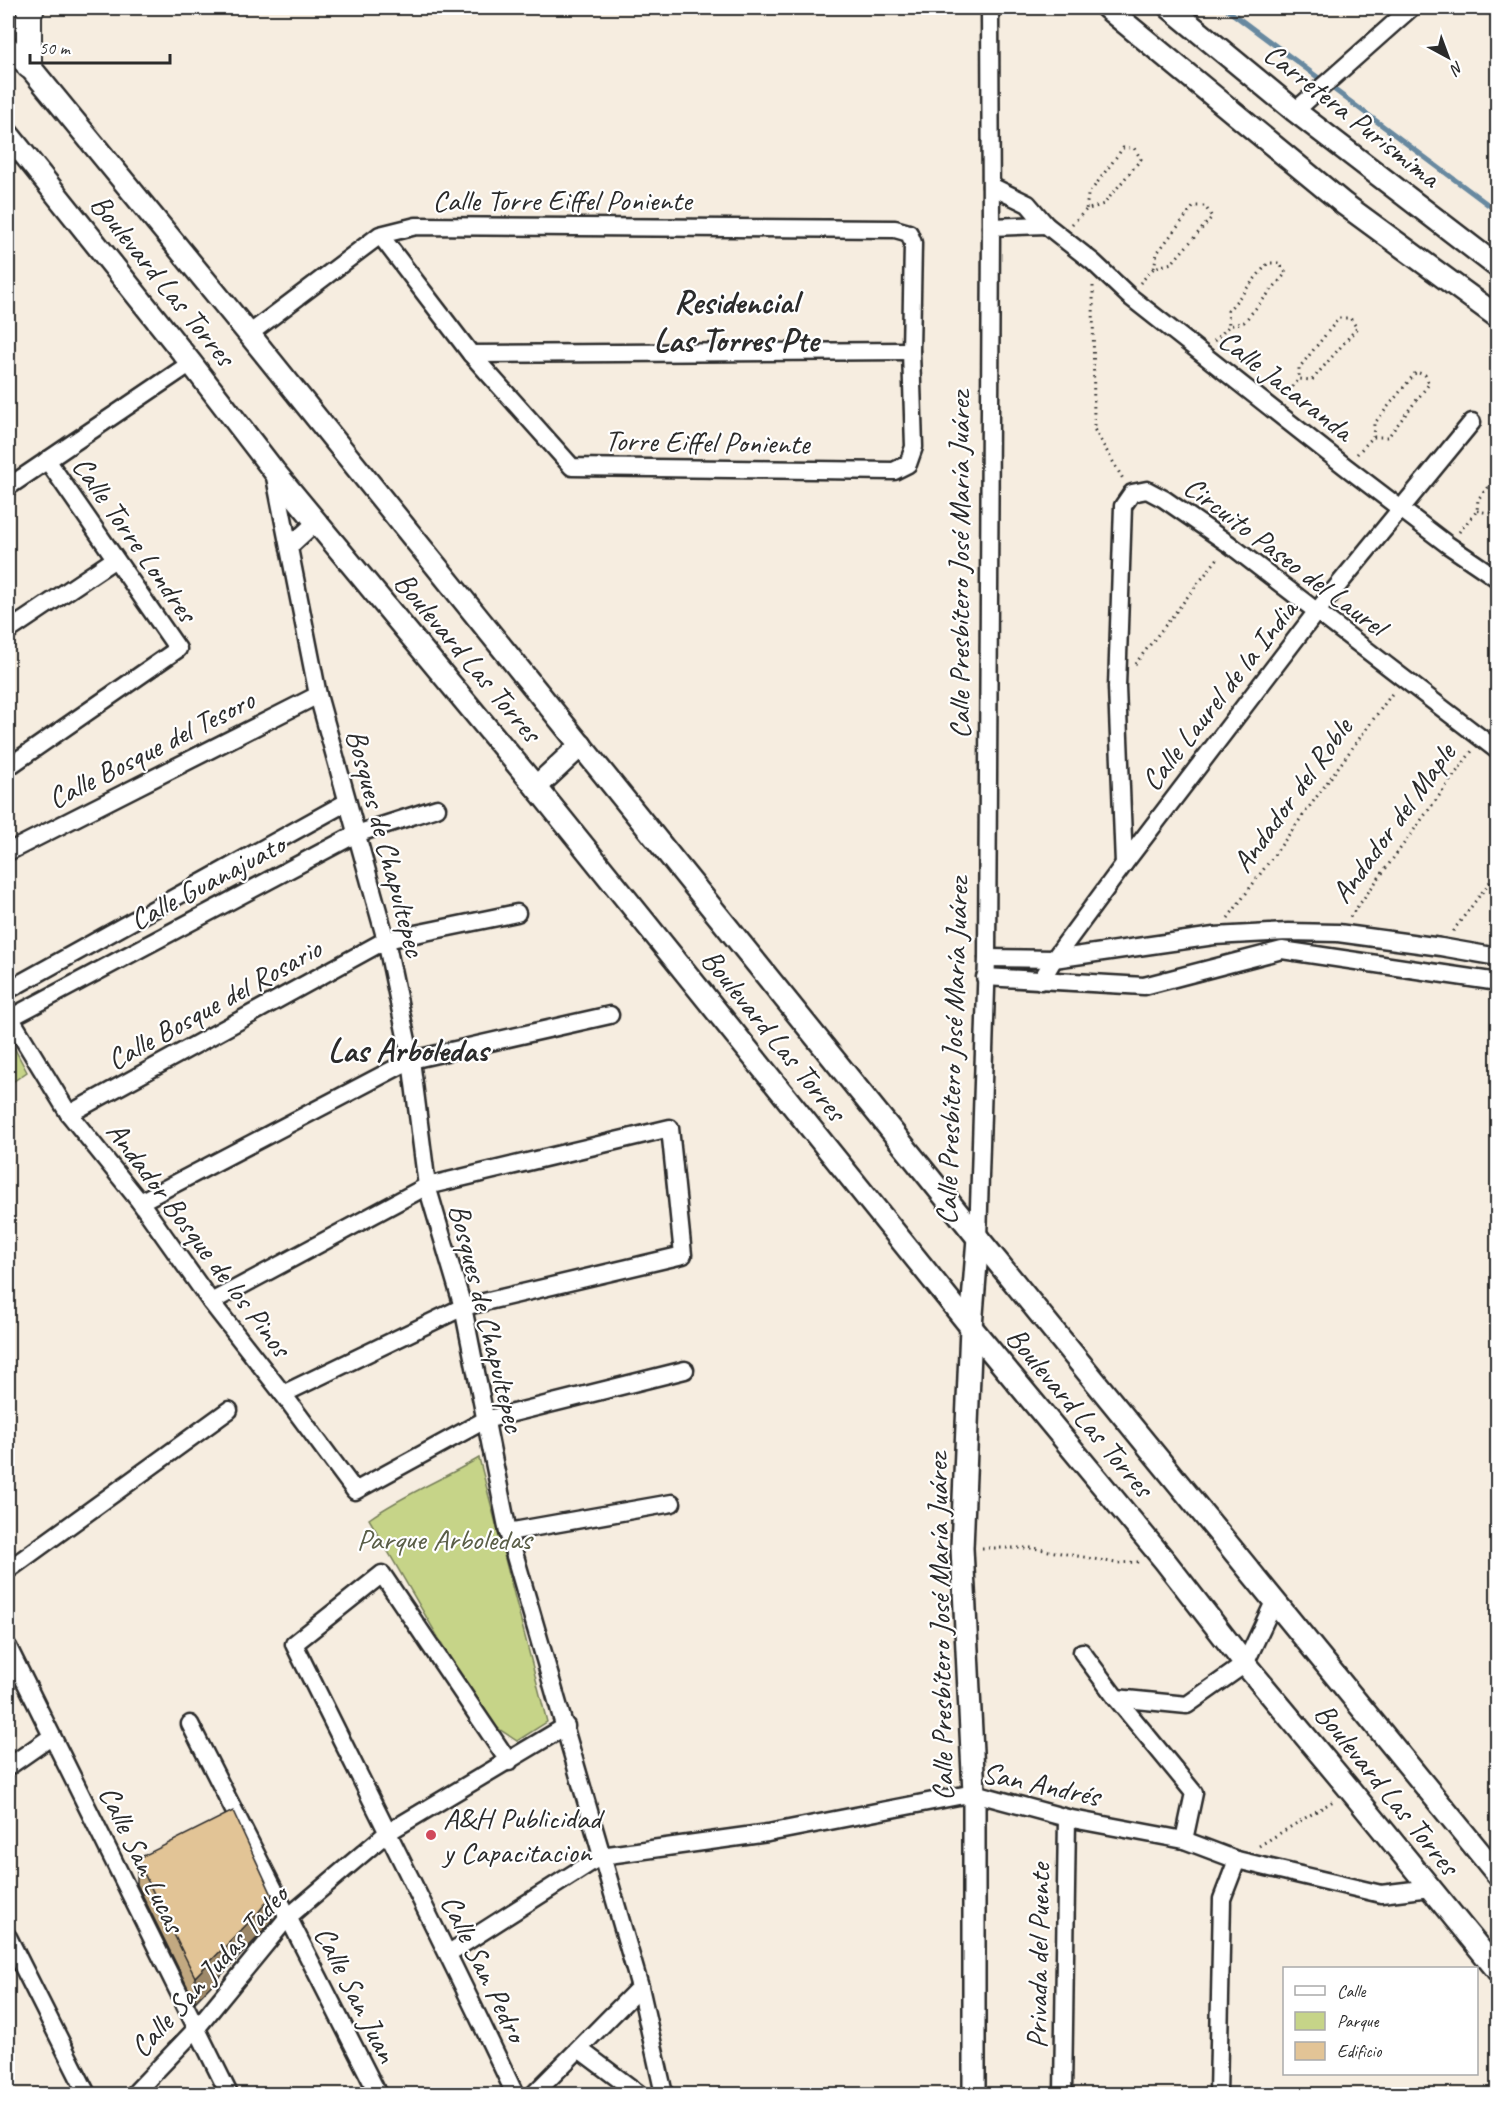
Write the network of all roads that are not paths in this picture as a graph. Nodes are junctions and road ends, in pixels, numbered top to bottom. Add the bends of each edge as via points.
1 (32, 8) edge
2 (990, 8) edge
3 (1107, 8) edge
4 (1170, 8) edge
5 (1411, 8) edge
6 (8, 48) edge
7 (29, 66) junction
8 (1295, 111) junction
9 (8, 134) edge
10 (991, 186) junction
11 (991, 227) junction
12 (1053, 230) junction
13 (909, 233) joint
14 (380, 235) junction
15 (1497, 267) edge
16 (1497, 317) edge
17 (249, 334) junction
18 (911, 351) junction
19 (471, 354) junction
20 (191, 363) junction
21 (1472, 422) dead end
22 (47, 460) junction
23 (274, 471) junction
24 (8, 488) edge
25 (1402, 509) junction
26 (316, 522) junction
27 (289, 547) junction
28 (115, 559) junction
29 (1497, 579) edge
30 (1317, 612) junction
31 (8, 631) edge
32 (318, 695) junction
33 (581, 745) junction
34 (1497, 751) edge
35 (8, 767) edge
36 (536, 787) junction
37 (347, 802) junction
38 (437, 808) dead end
39 (356, 834) junction
40 (8, 852) edge
41 (1124, 864) junction
42 (517, 913) dead end
43 (1288, 932) junction
44 (386, 940) junction
45 (1282, 950) junction
46 (1472, 953) junction
47 (1497, 957) edge
48 (987, 958) junction
49 (1054, 959) junction
50 (985, 977) junction
51 (1469, 978) junction
52 (1041, 981) junction
53 (1497, 982) edge
54 (8, 990) edge
55 (610, 1015) dead end
56 (9, 1016) edge
57 (411, 1060) junction
58 (69, 1114) junction
59 (427, 1186) junction
60 (140, 1202) junction
61 (978, 1238) junction
62 (211, 1302) junction
63 (463, 1307) junction
64 (971, 1327) junction
65 (685, 1370) dead end
66 (283, 1394) junction
67 (229, 1410) dead end
68 (485, 1420) junction
69 (672, 1503) dead end
70 (508, 1532) junction
71 (8, 1570) edge
72 (1271, 1610) junction
73 (8, 1647) edge
74 (1082, 1652) dead end
75 (1245, 1664) junction
76 (1116, 1698) junction
77 (190, 1724) dead end
78 (566, 1726) junction
79 (51, 1737) junction
80 (509, 1762) junction
81 (8, 1767) edge
82 (974, 1793) junction
83 (1067, 1818) junction
84 (387, 1833) junction
85 (1184, 1840) junction
86 (601, 1856) junction
87 (1237, 1860) junction
88 (1497, 1875) edge
89 (1430, 1888) junction
90 (287, 1918) junction
91 (8, 1937) edge
92 (449, 1953) junction
93 (1497, 1971) edge
94 (640, 1988) junction
95 (196, 2029) junction
96 (579, 2049) junction
97 (87, 2094) edge
98 (134, 2094) edge
99 (230, 2094) edge
100 (378, 2094) edge
101 (515, 2094) edge
102 (534, 2094) edge
103 (639, 2094) edge
104 (664, 2094) edge
105 (974, 2094) edge
106 (1063, 2094) edge
107 (1218, 2094) edge

1 - 7 main road
2 - 10 street, Calle Presbítero José María Juárez
3 - 16 street via 1344,204
4 - 8 street, Carretera Purismima
5 - 8 street
6 - 7 street, Boulevard Las Torres
7 - 17 street, Boulevard Las Torres
8 - 15 street, Carretera Purismima
9 - 20 street, Boulevard Las Torres
10 - 11 street, Calle Presbítero José María Juárez
10 - 12 street, Calle Jacaranda via 1028,204
11 - 12 street
11 - 48 street, Calle Presbítero José María Juárez
12 - 25 street, Calle Jacaranda via 1129,296
13 - 14 street, Calle Torre Eiffel Poniente via 895,229 416,226
13 - 18 street, Torre Eiffel Poniente via 913,243
14 - 17 street, Calle Torre Eiffel Poniente
14 - 19 street, Torre Eiffel Poniente
17 - 33 street, Boulevard Las Torres
18 - 19 street
18 - 19 street, Torre Eiffel Poniente via 914,447 908,464 894,471 572,467
20 - 22 street
20 - 23 street, Boulevard Las Torres
21 - 25 street, Calle Laurel de la India
22 - 24 street
22 - 28 street, Calle Torre Londres
23 - 26 street, Boulevard Las Torres
23 - 27 street, Bosques de Chapultepec
25 - 29 street, Calle Jacaranda
25 - 30 street, Calle Laurel de la India
26 - 27 street
26 - 36 street, Boulevard Las Torres
27 - 32 street, Bosques de Chapultepec
28 - 31 street
28 - 35 street, Calle Torre Londres via 178,649
30 - 34 street, Circuito Paseo del Laurel
30 - 41 street, Calle Laurel de la India
30 - 41 street, Circuito Paseo del Laurel via 1164,499 1147,490 1132,493 1123,506 1117,687
32 - 37 street, Bosques de Chapultepec
32 - 40 street, Calle Bosque del Tesoro
33 - 36 street
33 - 61 street, Boulevard Las Torres
36 - 64 street, Boulevard Las Torres
37 - 39 street, Bosques de Chapultepec
37 - 54 street
38 - 39 street, Calle Guanajuato
39 - 44 street, Bosques de Chapultepec
39 - 56 street, Calle Guanajuato
41 - 49 street, Calle Laurel de la India
42 - 44 street, Calle Bosque del Rosario
43 - 45 street
43 - 46 street via 1338,933
43 - 49 street via 1214,936
44 - 57 street, Bosques de Chapultepec
44 - 58 street, Calle Bosque del Rosario
45 - 51 street
45 - 52 street via 1144,986
46 - 47 street
46 - 51 street
48 - 49 street
48 - 50 street, Calle Presbítero José María Juárez
49 - 52 street, Calle Laurel de la India
50 - 52 street
50 - 61 street, Calle Presbítero José María Juárez
51 - 53 street
55 - 57 street
56 - 58 street, Andador Bosque de los Pinos
57 - 59 street, Bosques de Chapultepec
57 - 60 street
58 - 60 street, Andador Bosque de los Pinos
59 - 62 street
59 - 63 street, Bosques de Chapultepec
59 - 63 street via 670,1128 683,1255
60 - 62 street, Andador Bosque de los Pinos
61 - 64 street, Calle Presbítero José María Juárez
61 - 72 street, Boulevard Las Torres
62 - 66 street, Andador Bosque de los Pinos
63 - 66 street
63 - 68 street, Bosques de Chapultepec
64 - 75 street, Boulevard Las Torres
64 - 82 street, Calle Presbítero José María Juárez via 963,1548
65 - 68 street
66 - 68 street, Andador Bosque de los Pinos via 355,1491
67 - 71 street
68 - 70 street, Bosques de Chapultepec
69 - 70 street
70 - 78 street, Bosques de Chapultepec
72 - 75 street
72 - 88 street, Boulevard Las Torres
73 - 79 street, Calle San Lucas
74 - 76 street
75 - 76 street via 1187,1705
75 - 89 street, Boulevard Las Torres
76 - 85 street via 1194,1793
77 - 90 street, Calle San Juan
78 - 80 street, Calle San Judas Tadeo
78 - 86 street, Bosques de Chapultepec
79 - 81 street
79 - 95 street, Calle San Lucas
80 - 84 street, Calle San Judas Tadeo
80 - 84 street, Calle San Pedro via 382,1574 294,1644
82 - 83 street, San Andrés
82 - 86 street, San Andrés via 768,1833
82 - 105 street, Calle Presbítero José María Juárez
83 - 85 street, San Andrés
83 - 106 street, Privada del Puente
84 - 90 street, Calle San Judas Tadeo
84 - 92 street, Calle San Pedro
85 - 87 street, San Andrés
86 - 92 street
86 - 94 street, Bosques de Chapultepec
87 - 89 street, San Andrés via 1381,1894
87 - 107 street via 1222,1899
89 - 93 street, Boulevard Las Torres
90 - 95 street, Calle San Judas Tadeo
90 - 100 street, Calle San Juan
91 - 97 street
92 - 101 street, Calle San Pedro
94 - 96 street
94 - 104 street, Bosques de Chapultepec
95 - 98 street, Calle San Judas Tadeo
95 - 99 street, Calle San Lucas
96 - 102 street
96 - 103 street

